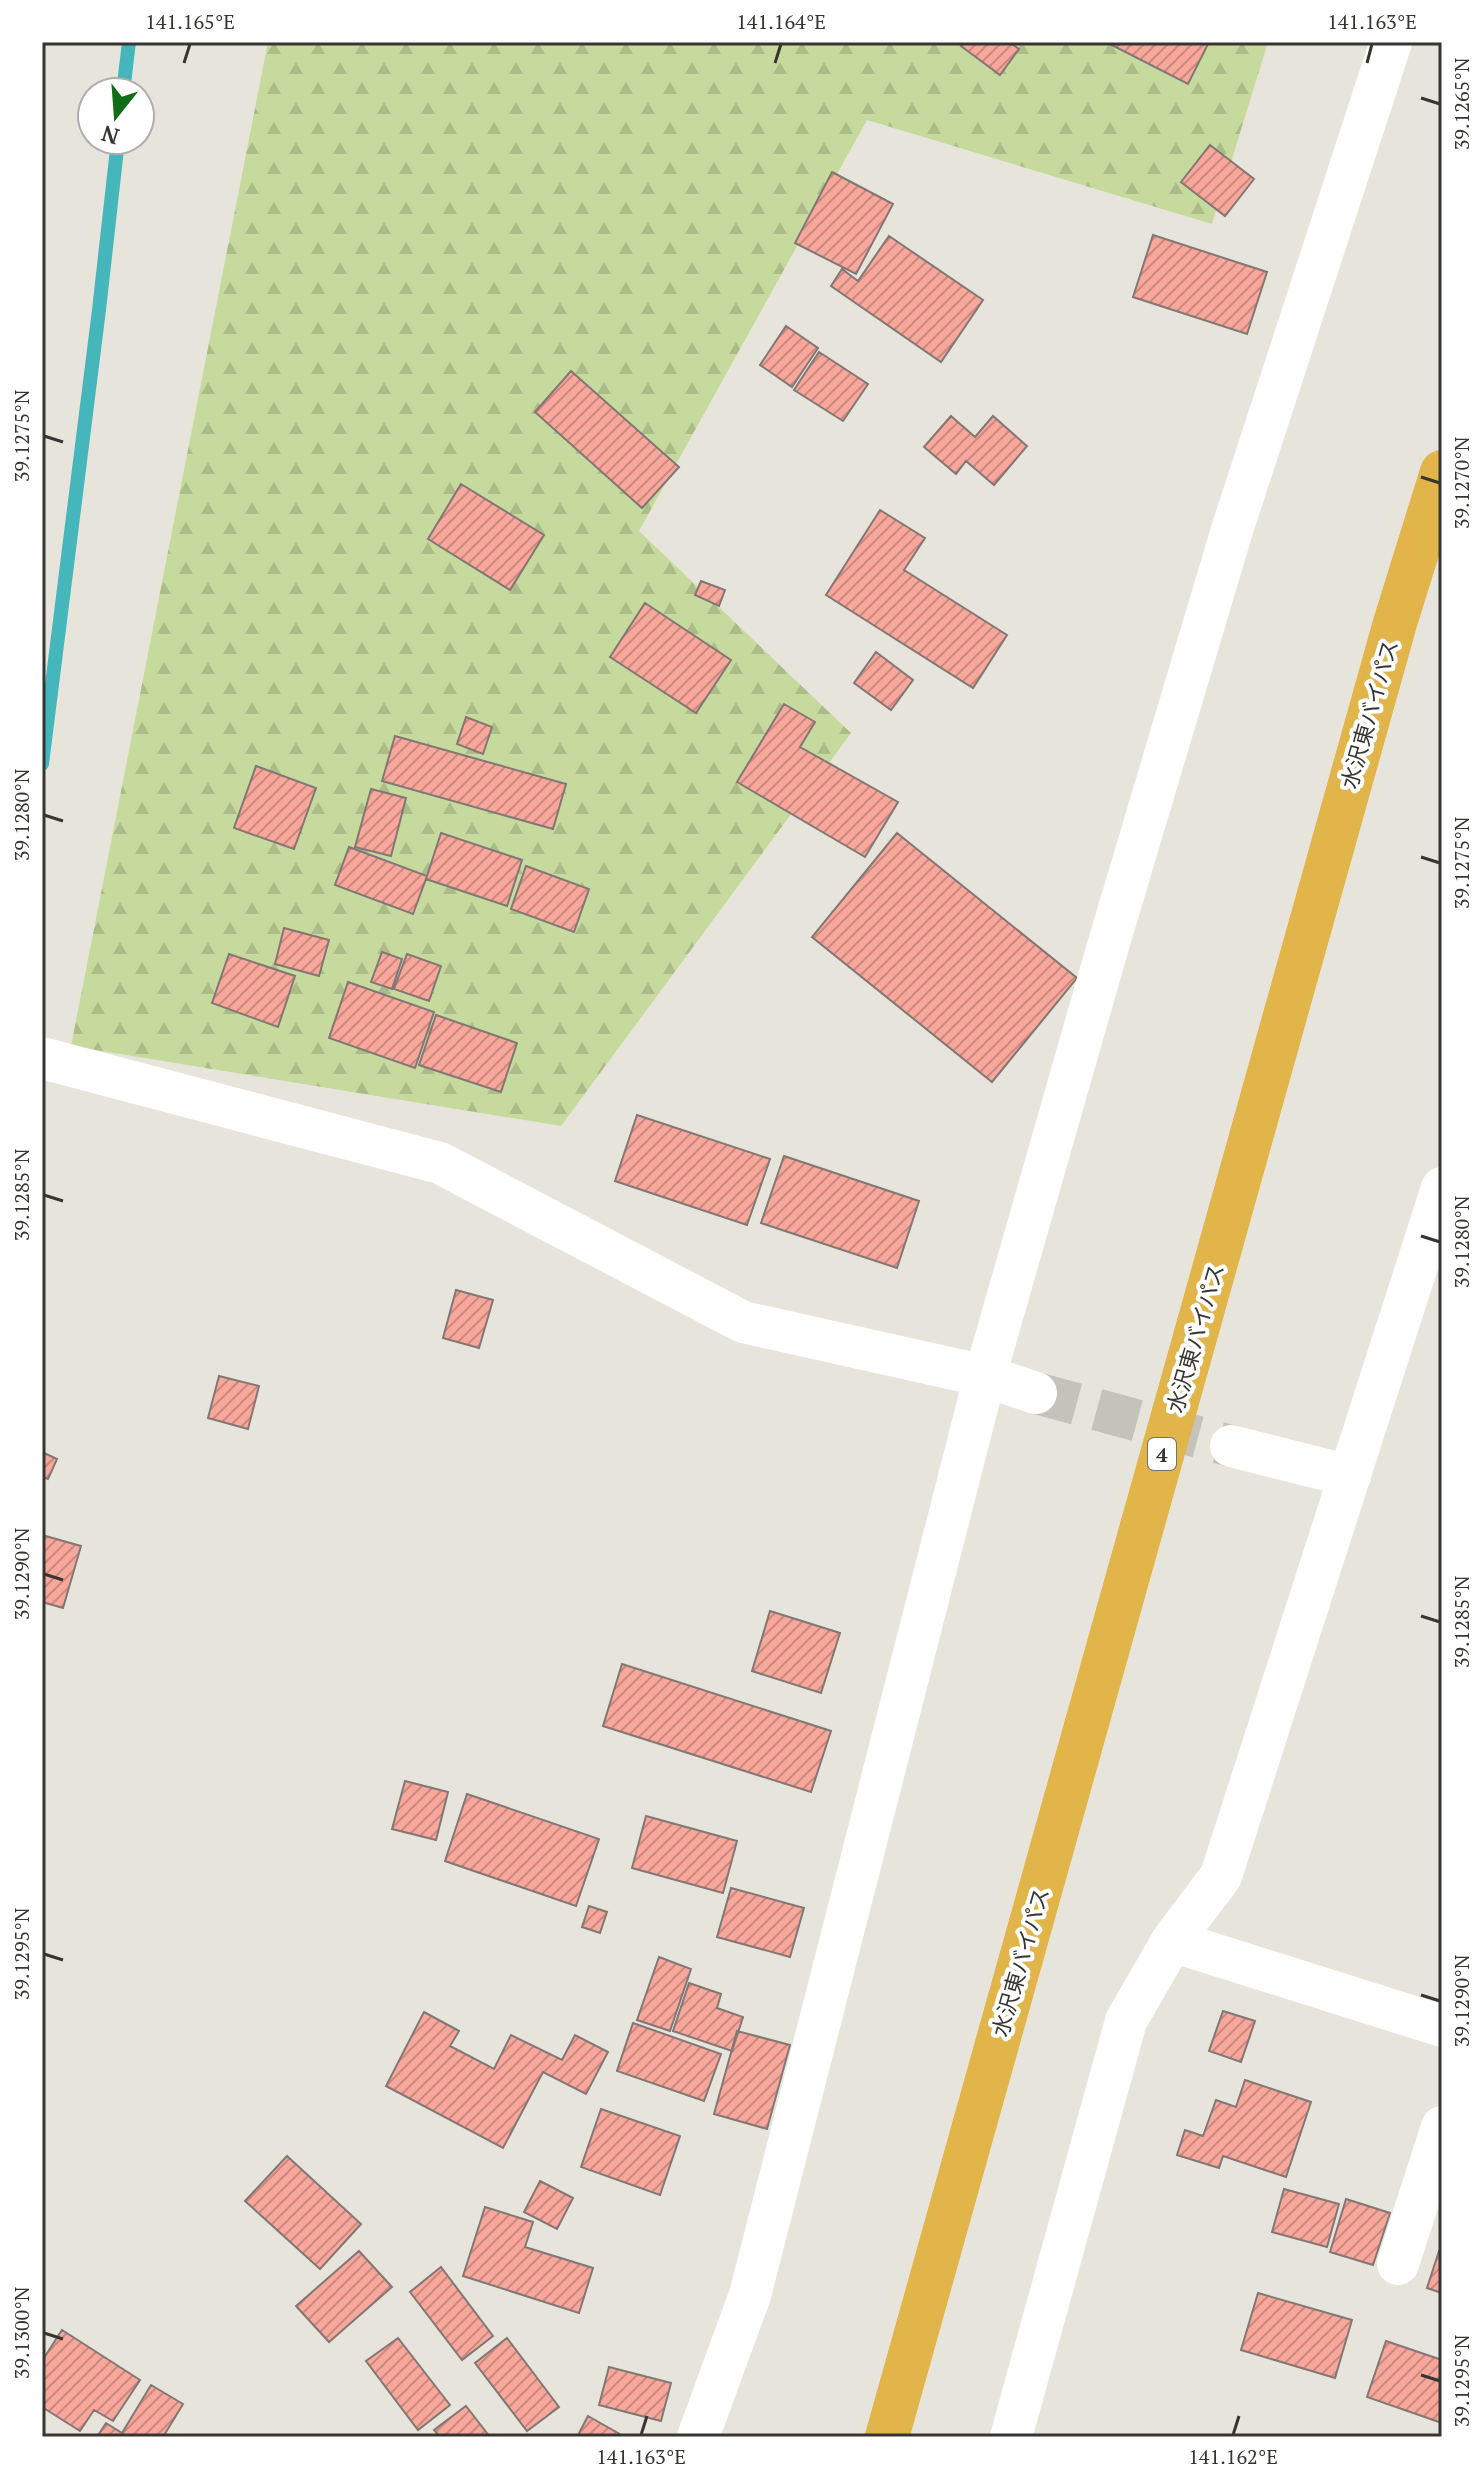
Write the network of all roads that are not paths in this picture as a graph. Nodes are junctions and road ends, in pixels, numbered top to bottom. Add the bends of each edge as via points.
1 (1391, 42) edge
2 (1442, 472) edge
3 (42, 1060) edge
4 (1440, 1199) edge
5 (985, 1376) junction
6 (1036, 1393) tunnel mouth
7 (1231, 1446) tunnel mouth
8 (1350, 1476) junction
9 (1172, 1941) junction
10 (1442, 2026) edge
11 (1442, 2127) edge
12 (1398, 2264) dead end
13 (698, 2437) edge
14 (887, 2437) edge
15 (1011, 2437) edge

1 - 5 street via 1223,560
2 - 14 highway, 水沢東バイパス / 4 via 1395,623
3 - 5 street via 440,1163 743,1322
4 - 8 street
5 - 6 street
5 - 13 street via 750,2295
7 - 8 street
8 - 9 street via 1221,1876
9 - 10 street
9 - 15 street via 1126,2021
11 - 12 street

